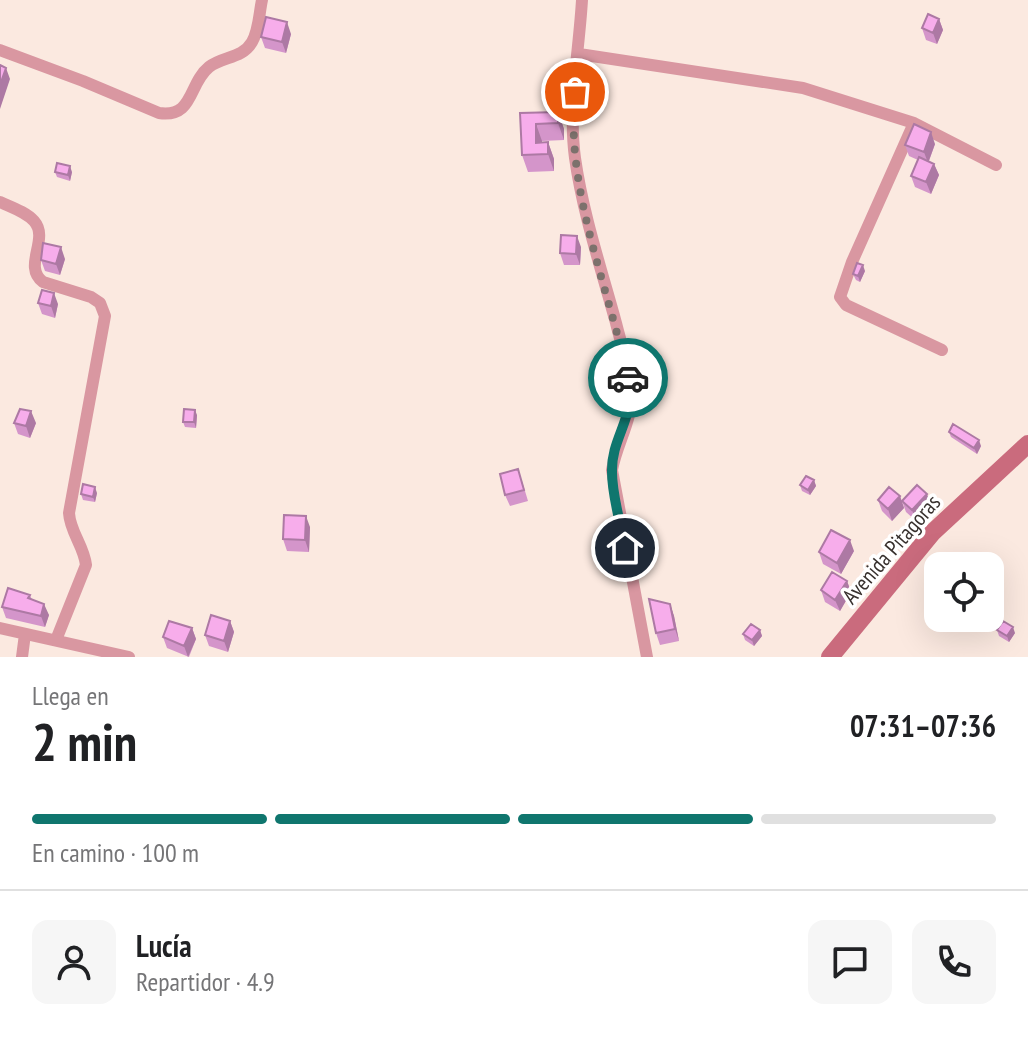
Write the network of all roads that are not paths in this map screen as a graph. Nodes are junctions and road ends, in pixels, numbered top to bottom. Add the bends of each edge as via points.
1 (262, 0) edge
2 (582, 0) edge
3 (0, 50) edge
4 (579, 54) junction
5 (914, 123) junction
6 (996, 165) dead end
7 (0, 202) edge
8 (942, 350) dead end
9 (1028, 444) edge
10 (0, 628) edge
11 (25, 634) junction
12 (56, 640) junction
13 (22, 657) edge
14 (129, 657) edge
15 (647, 657) edge
16 (830, 657) edge

1 - 3 street via 250,45 210,67 184,107 170,115
2 - 4 street
4 - 5 street via 803,88
4 - 15 street via 575,154 581,198 631,392 612,470
5 - 6 street
5 - 8 street via 840,297 846,305
7 - 12 street via 38,224 37,278 91,297 105,316 69,513 86,565
9 - 16 main road, Avenida Pitagoras via 932,533
10 - 11 street
11 - 12 street
11 - 13 street
12 - 14 street

